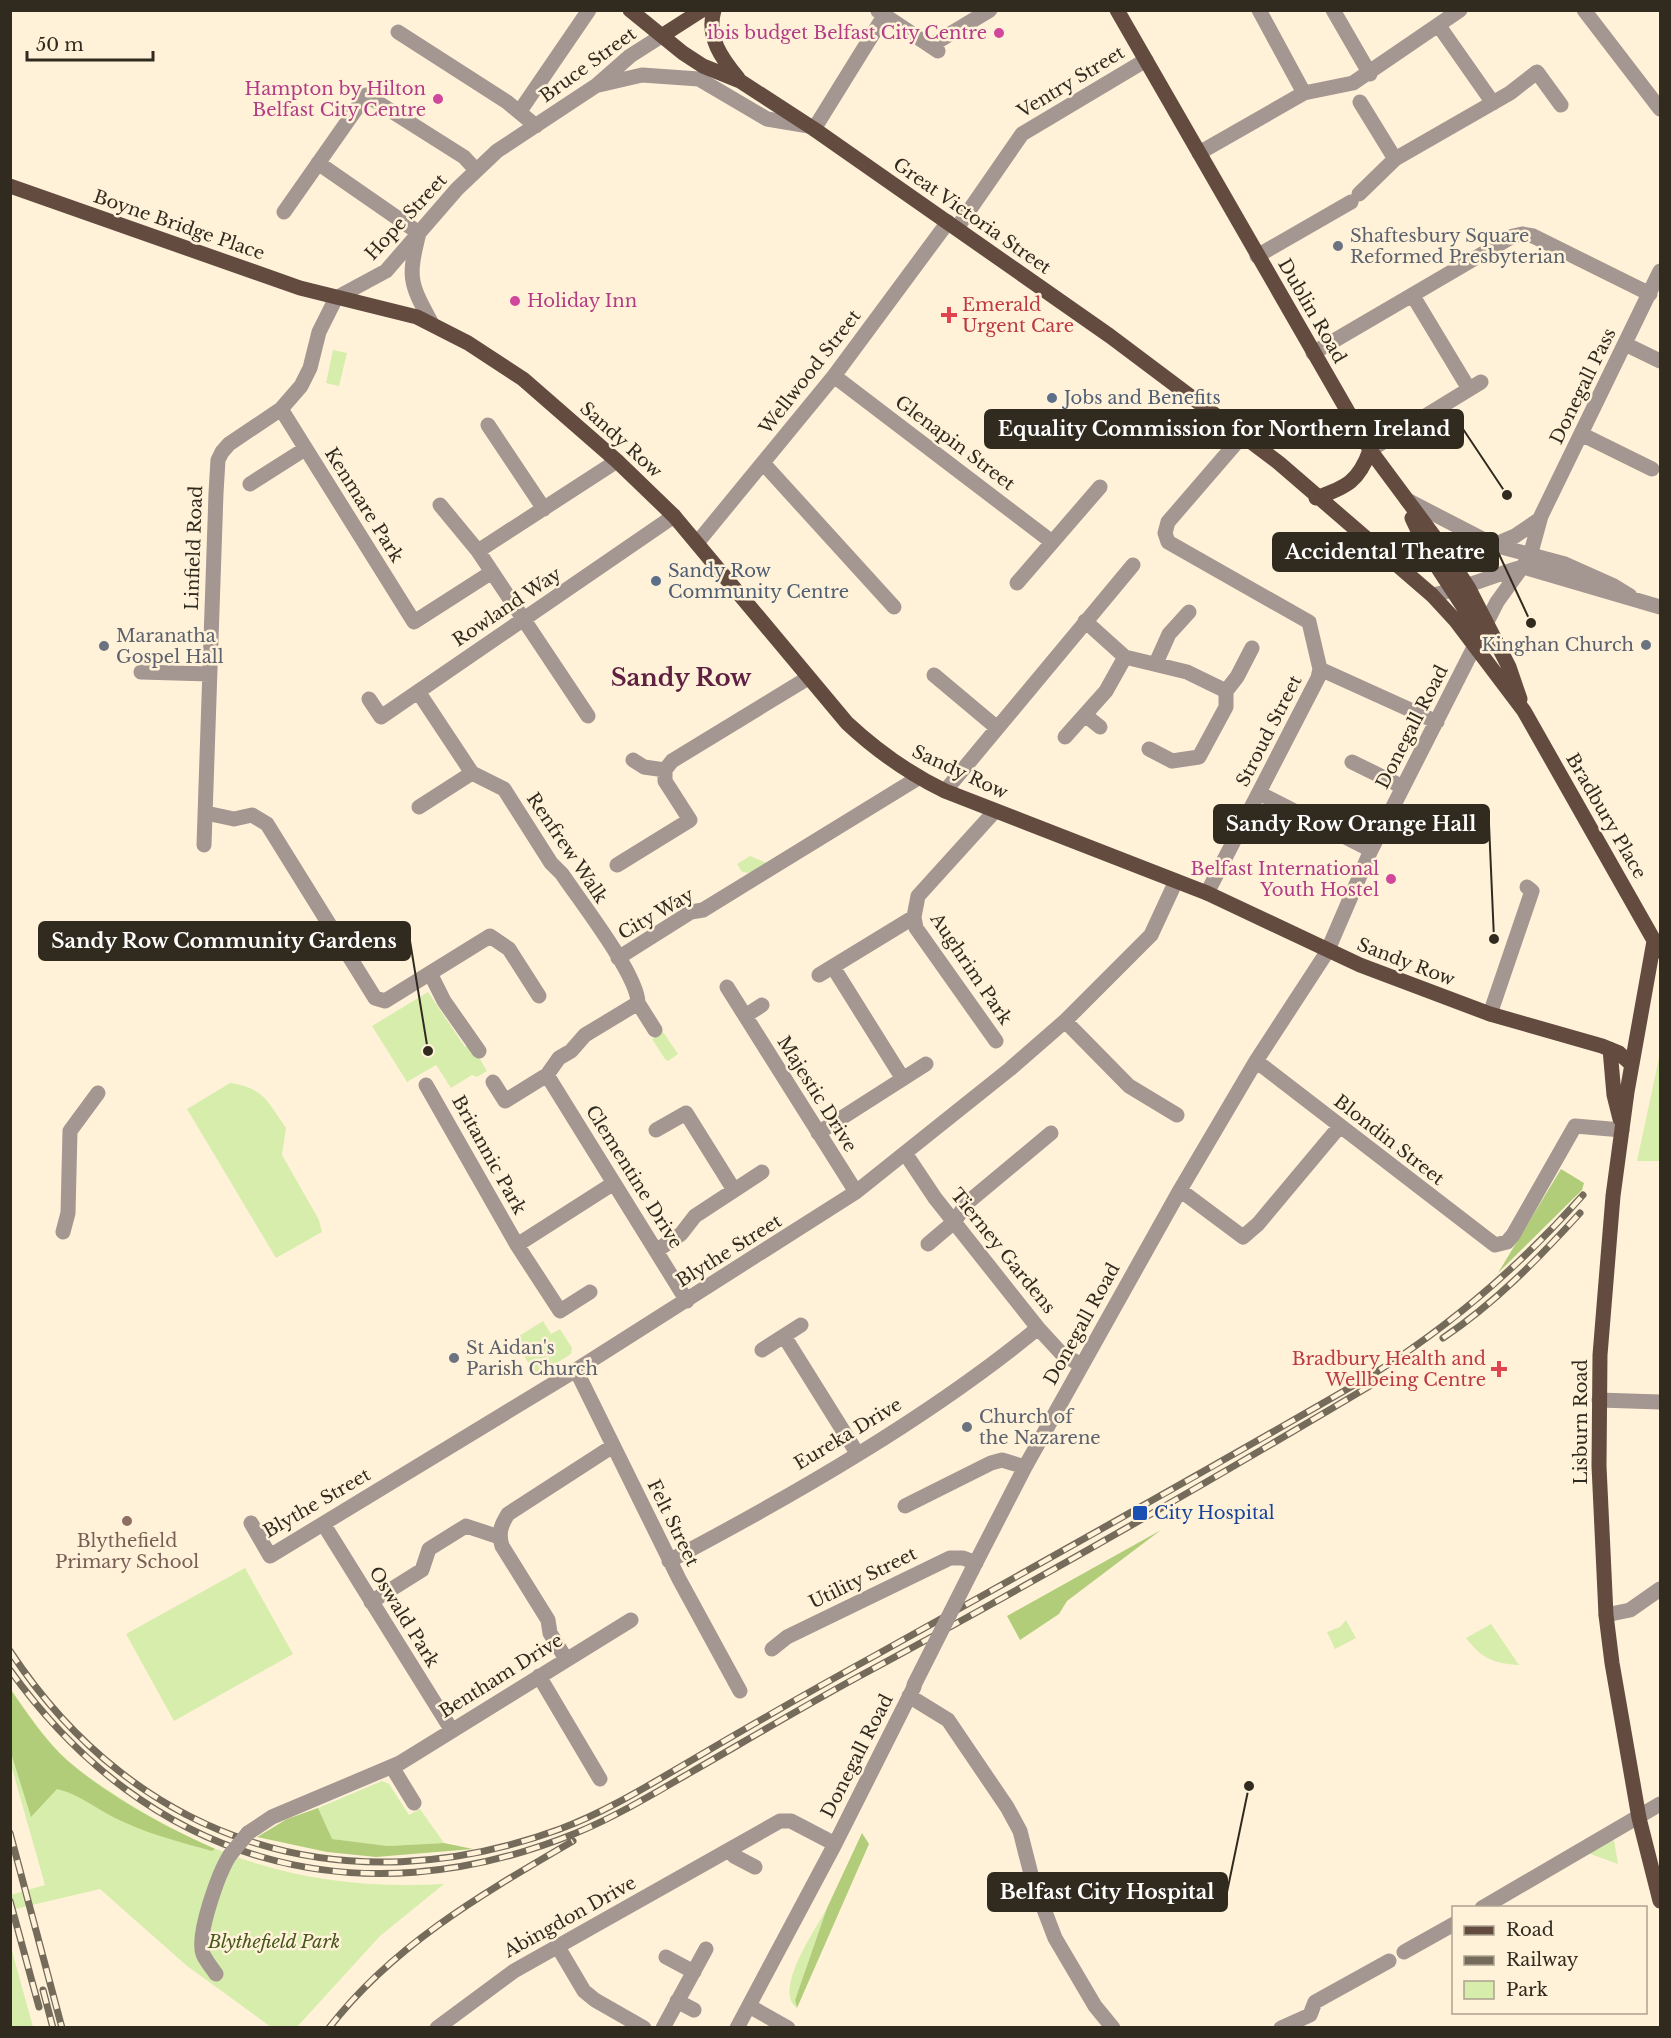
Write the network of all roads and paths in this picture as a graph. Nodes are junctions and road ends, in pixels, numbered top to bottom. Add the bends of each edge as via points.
1 (590, 10) edge
2 (630, 10) edge
3 (702, 10) edge
4 (714, 10) edge
5 (990, 10) edge
6 (1117, 10) edge
7 (1259, 10) edge
8 (1333, 10) edge
9 (1460, 10) edge
10 (1584, 10) edge
11 (880, 13) edge
12 (1439, 26) junction
13 (398, 32) dead end
14 (663, 35) junction
15 (1146, 60) junction
16 (1370, 74) junction
17 (740, 81) junction
18 (597, 85) junction
19 (1304, 93) junction
20 (1360, 102) dead end
21 (1493, 103) junction
22 (1561, 105) dead end
23 (1660, 109) edge
24 (520, 111) junction
25 (536, 126) junction
26 (811, 127) junction
27 (497, 151) joint
28 (1199, 153) junction
29 (1395, 159) junction
30 (318, 163) junction
31 (476, 170) junction
32 (10, 186) edge
33 (284, 212) dead end
34 (953, 225) junction
35 (419, 233) junction
36 (1257, 256) junction
37 (1660, 271) edge
38 (1650, 294) junction
39 (1413, 296) junction
40 (336, 298) junction
41 (431, 322) junction
42 (1625, 344) junction
43 (1313, 353) junction
44 (1660, 361) edge
45 (834, 376) junction
46 (281, 409) junction
47 (488, 425) dead end
48 (1581, 434) junction
49 (1243, 435) junction
50 (305, 449) junction
51 (1370, 450) junction
52 (617, 461) junction
53 (763, 464) junction
54 (1652, 469) dead end
55 (250, 484) dead end
56 (1100, 487) dead end
57 (1404, 497) junction
58 (1316, 498) junction
59 (440, 506) dead end
60 (544, 509) junction
61 (674, 516) junction
62 (1540, 519) junction
63 (1052, 542) junction
64 (697, 543) junction
65 (1494, 545) junction
66 (478, 551) junction
67 (1527, 561) junction
68 (1133, 566) dead end
69 (492, 572) junction
70 (1017, 583) dead end
71 (1461, 589) junction
72 (1432, 595) junction
73 (894, 607) dead end
74 (1660, 607) edge
75 (1190, 612) dead end
76 (525, 619) junction
77 (1085, 621) junction
78 (1481, 635) junction
79 (1252, 648) dead end
80 (1125, 657) junction
81 (1156, 663) junction
82 (1320, 669) junction
83 (141, 672) dead end
84 (209, 674) junction
85 (934, 675) dead end
86 (808, 678) junction
87 (1226, 691) junction
88 (419, 693) junction
89 (369, 699) dead end
90 (1524, 711) junction
91 (1085, 715) junction
92 (588, 716) dead end
93 (1437, 722) junction
94 (996, 727) junction
95 (1100, 727) dead end
96 (1065, 737) dead end
97 (1149, 749) dead end
98 (633, 760) dead end
99 (1352, 762) dead end
100 (665, 770) junction
101 (472, 773) junction
102 (918, 778) junction
103 (1403, 787) junction
104 (945, 791) junction
105 (1259, 793) junction
106 (419, 807) dead end
107 (995, 811) junction
108 (206, 813) junction
109 (204, 845) dead end
110 (1371, 850) junction
111 (617, 865) dead end
112 (1176, 881) junction
113 (1527, 887) dead end
114 (1207, 893) junction
115 (914, 918) junction
116 (1659, 949) edge
117 (1327, 952) junction
118 (618, 958) junction
119 (430, 972) junction
120 (727, 987) dead end
121 (539, 996) dead end
122 (638, 1003) junction
123 (762, 1005) dead end
124 (1490, 1014) junction
125 (745, 1016) junction
126 (1065, 1021) junction
127 (654, 1030) dead end
128 (996, 1041) dead end
129 (1610, 1049) junction
130 (479, 1051) dead end
131 (1256, 1061) junction
132 (926, 1064) dead end
133 (1631, 1064) junction
134 (547, 1075) junction
135 (903, 1079) junction
136 (493, 1082) dead end
137 (426, 1085) dead end
138 (98, 1093) dead end
139 (1177, 1115) dead end
140 (1340, 1126) junction
141 (1622, 1129) junction
142 (656, 1130) dead end
143 (819, 1133) junction
144 (1052, 1133) dead end
145 (905, 1152) junction
146 (762, 1172) dead end
147 (614, 1183) junction
148 (734, 1190) junction
149 (1180, 1190) junction
150 (856, 1192) junction
151 (954, 1222) junction
152 (63, 1232) dead end
153 (928, 1244) dead end
154 (517, 1245) junction
155 (656, 1251) junction
156 (590, 1292) dead end
157 (687, 1301) junction
158 (801, 1325) dead end
159 (1038, 1328) junction
160 (784, 1336) junction
161 (762, 1350) dead end
162 (1081, 1365) junction
163 (576, 1370) junction
164 (1599, 1400) junction
165 (1660, 1402) edge
166 (614, 1446) junction
167 (857, 1453) junction
168 (1025, 1467) junction
169 (905, 1506) dead end
170 (251, 1523) dead end
171 (324, 1525) junction
172 (499, 1537) junction
173 (669, 1561) junction
174 (974, 1567) junction
175 (1660, 1589) edge
176 (371, 1602) junction
177 (1606, 1615) junction
178 (631, 1620) dead end
179 (772, 1649) dead end
180 (566, 1659) junction
181 (539, 1676) junction
182 (740, 1691) dead end
183 (912, 1691) junction
184 (451, 1729) junction
185 (392, 1767) junction
186 (600, 1779) dead end
187 (414, 1803) dead end
188 (1660, 1804) edge
189 (1639, 1818) junction
190 (835, 1844) junction
191 (729, 1850) junction
192 (755, 1867) dead end
193 (1660, 1901) edge
194 (1485, 1906) edge
195 (1452, 1925) edge
196 (558, 1947) junction
197 (706, 1949) dead end
198 (1404, 1952) dead end
199 (666, 1957) dead end
200 (1389, 1961) dead end
201 (694, 1972) junction
202 (216, 1974) dead end
203 (677, 2001) junction
204 (749, 2006) junction
205 (694, 2010) dead end
206 (446, 2024) edge
207 (644, 2028) edge
208 (663, 2028) edge
209 (737, 2028) edge
210 (788, 2028) edge
211 (1113, 2028) edge
212 (1281, 2028) edge

1 - 24 street
2 - 14 main road, Great Victoria Street
3 - 14 main road, Bruce Street
4 - 17 main road, Great Victoria Street via 713,38 723,61
5 - 11 street via 934,49
6 - 15 main road, Dublin Road
7 - 19 street
8 - 16 street
9 - 12 street
10 - 23 street
11 - 26 street
12 - 16 street
12 - 21 street
13 - 24 street
14 - 17 main road, Great Victoria Street via 703,66
14 - 18 street, Bruce Street via 630,56
15 - 28 main road, Dublin Road
15 - 34 street, Ventry Street via 1022,134
16 - 19 street via 1353,83
17 - 26 main road, Great Victoria Street
18 - 25 street, Bruce Street
18 - 26 street via 642,75 699,79 768,120
19 - 28 street
20 - 29 street
21 - 22 street via 1537,72
21 - 29 street
24 - 25 street
25 - 27 street, Bruce Street
26 - 34 main road, Great Victoria Street
27 - 31 street, Hope Street
28 - 36 main road, Dublin Road
29 - 36 street via 1355,198
30 - 31 street via 366,95 464,157
30 - 33 street
30 - 35 street
31 - 35 street, Hope Street
32 - 40 main road, Boyne Bridge Place
34 - 45 street, Wellwood Street
34 - 49 main road, Great Victoria Street
35 - 40 street, Hope Street via 386,271
35 - 41 street via 410,270 415,294
36 - 43 main road, Dublin Road
37 - 38 street, Donegall Pass
38 - 39 street via 1522,234
38 - 42 street, Donegall Pass
39 - 43 street
39 - 51 street via 1475,386
40 - 41 main road, Sandy Row
40 - 46 street, Linfield Road via 319,332 310,368 301,386
41 - 52 main road, Sandy Row via 523,379
42 - 44 street
42 - 48 street, Donegall Pass
43 - 51 main road, Dublin Road
45 - 53 street, Wellwood Street
45 - 63 street, Glenapin Street
46 - 50 street, Kenmare Park
46 - 84 street, Linfield Road via 229,444 218,460
47 - 60 street
48 - 54 street
48 - 62 street, Donegall Pass
49 - 58 main road, Great Victoria Street
49 - 82 street, Stroud Street via 1168,522 1165,533 1168,542 1309,622
50 - 55 street
50 - 69 street, Kenmare Park via 414,622
51 - 57 main road, Dublin Road
51 - 58 main road via 1356,478
52 - 60 street
52 - 61 main road, Sandy Row
53 - 64 street, Wellwood Street
53 - 73 street
56 - 63 street
57 - 65 street
57 - 71 main road, Dublin Road
58 - 72 main road, Great Victoria Street
59 - 66 street
60 - 66 street
61 - 64 main road, Sandy Row
61 - 76 street, Rowland Way
62 - 65 street
62 - 67 street, Donegall Pass
63 - 70 street
64 - 86 main road, Sandy Row
65 - 67 street
66 - 69 street
67 - 71 street
67 - 74 street via 1565,564
67 - 78 street, Donegall Road via 1497,602
68 - 77 street
69 - 76 street
71 - 72 street
71 - 78 main road, Dublin Road
72 - 78 main road, Great Victoria Street via 1456,621
75 - 81 street via 1169,634
76 - 88 street, Rowland Way
76 - 92 street
77 - 80 street
77 - 94 street
78 - 90 main road, Bradbury Place
78 - 90 main road, Bradbury Place via 1509,667
78 - 93 street, Donegall Road
79 - 87 street
80 - 81 street
80 - 91 street via 1106,690
81 - 87 street via 1187,672
82 - 93 street
82 - 105 street, Stroud Street
83 - 84 street
84 - 108 street, Linfield Road
85 - 94 street
86 - 100 street via 672,761
86 - 102 main road, Sandy Row via 876,750
87 - 97 street via 1226,707 1199,757 1172,761
88 - 89 street, Rowland Way via 381,717
88 - 101 street
90 - 116 main road, Bradbury Place
91 - 95 street
91 - 96 street
93 - 103 street, Donegall Road
94 - 104 street
98 - 100 street via 644,767
99 - 103 street
100 - 111 street via 665,781 690,820
101 - 106 street
101 - 118 street, Renfrew Walk via 504,789
102 - 104 main road, Sandy Row
102 - 118 street, City Way
103 - 110 street, Donegall Road
104 - 107 main road, Sandy Row
105 - 110 street
105 - 114 street, Stroud Street
107 - 112 main road, Sandy Row
107 - 115 street via 918,896
108 - 109 street, Linfield Road
108 - 119 street via 234,819 252,815 267,824 375,998 385,1001
110 - 117 street, Donegall Road
112 - 114 main road, Sandy Row
112 - 126 street, Blythe Street via 1151,935
113 - 124 street via 1532,891
114 - 117 main road, Sandy Row
115 - 128 street, Aughrim Park via 916,928
115 - 135 street via 826,971 845,987
116 - 133 main road, Lisburn Road
117 - 124 main road, Sandy Row
117 - 131 street, Donegall Road
118 - 122 street, City Way via 638,991
119 - 121 street via 490,936 509,949
119 - 130 street via 444,1001
120 - 125 street, Majestic Drive
122 - 127 street, City Way
122 - 134 street via 585,1035 559,1058
123 - 125 street
124 - 129 main road, Sandy Row
125 - 143 street, Majestic Drive
126 - 139 street via 1129,1086
126 - 145 street, Blythe Street
129 - 133 main road, Sandy Row
129 - 141 main road
131 - 140 street, Blondin Street
131 - 149 street, Donegall Road
132 - 135 street
133 - 141 main road, Lisburn Road
134 - 136 street via 505,1101
134 - 147 street, Clementine Drive
135 - 143 street
137 - 154 street, Britannic Park
138 - 152 street via 70,1131 68,1214
140 - 141 street, Blondin Street via 1495,1245 1507,1242 1513,1235 1575,1126
140 - 149 street via 1243,1237
141 - 164 main road, Lisburn Road via 1604,1286
142 - 148 street via 686,1113
143 - 150 street, Majestic Drive
144 - 151 street via 967,1203
145 - 150 street, Blythe Street
145 - 151 street, Tierney Gardens
146 - 148 street
147 - 154 street
147 - 155 street, Clementine Drive
148 - 155 street via 695,1216 681,1234
149 - 162 street, Donegall Road
150 - 157 street, Blythe Street
151 - 153 street
151 - 159 street, Tierney Gardens
154 - 156 street, Britannic Park via 560,1311
155 - 157 street, Clementine Drive
157 - 163 street, Blythe Street
158 - 160 street
159 - 162 street, Tierney Gardens via 1061,1353
159 - 167 street, Eureka Drive via 948,1396
160 - 161 street
160 - 167 street
162 - 168 street, Donegall Road
163 - 166 street, Felt Street
163 - 171 street, Blythe Street
164 - 165 street
164 - 177 main road, Lisburn Road
166 - 172 street via 508,1514
166 - 173 street, Felt Street
167 - 173 street, Eureka Drive
168 - 169 street via 1002,1460 991,1463
168 - 174 street, Donegall Road
170 - 171 street, Blythe Street via 270,1556
171 - 176 street, Oswald Park
172 - 176 street via 466,1526 429,1550 422,1570
172 - 180 street
173 - 182 street, Felt Street
174 - 179 street, Utility Street via 963,1558 950,1558 787,1636
174 - 183 street, Donegall Road, bridge
175 - 177 street via 1630,1610
176 - 184 street, Oswald Park
177 - 189 main road, Lisburn Road
178 - 180 street, Bentham Drive
180 - 181 street, Bentham Drive
181 - 184 street, Bentham Drive
181 - 186 street
183 - 190 street, Donegall Road
183 - 211 street via 948,1720 1007,1808 1020,1831 1032,1878 1055,1938 1095,2006
184 - 185 street, Bentham Drive
185 - 187 street
185 - 202 street, Bentham Drive, bridge via 281,1812 248,1833 222,1869 205,1919 202,1952
188 - 189 street
189 - 193 main road, Lisburn Road
189 - 194 street
190 - 191 street, Abingdon Drive via 786,1820
190 - 204 street, Donegall Road
191 - 192 street
191 - 196 street, Abingdon Drive
195 - 198 street
196 - 206 street, Abingdon Drive via 514,1971
196 - 207 street via 584,1991
197 - 201 street
199 - 201 street
200 - 212 street via 1315,2002 1310,2014
201 - 203 street
203 - 205 street
203 - 208 street
204 - 209 street, Donegall Road
204 - 210 street

